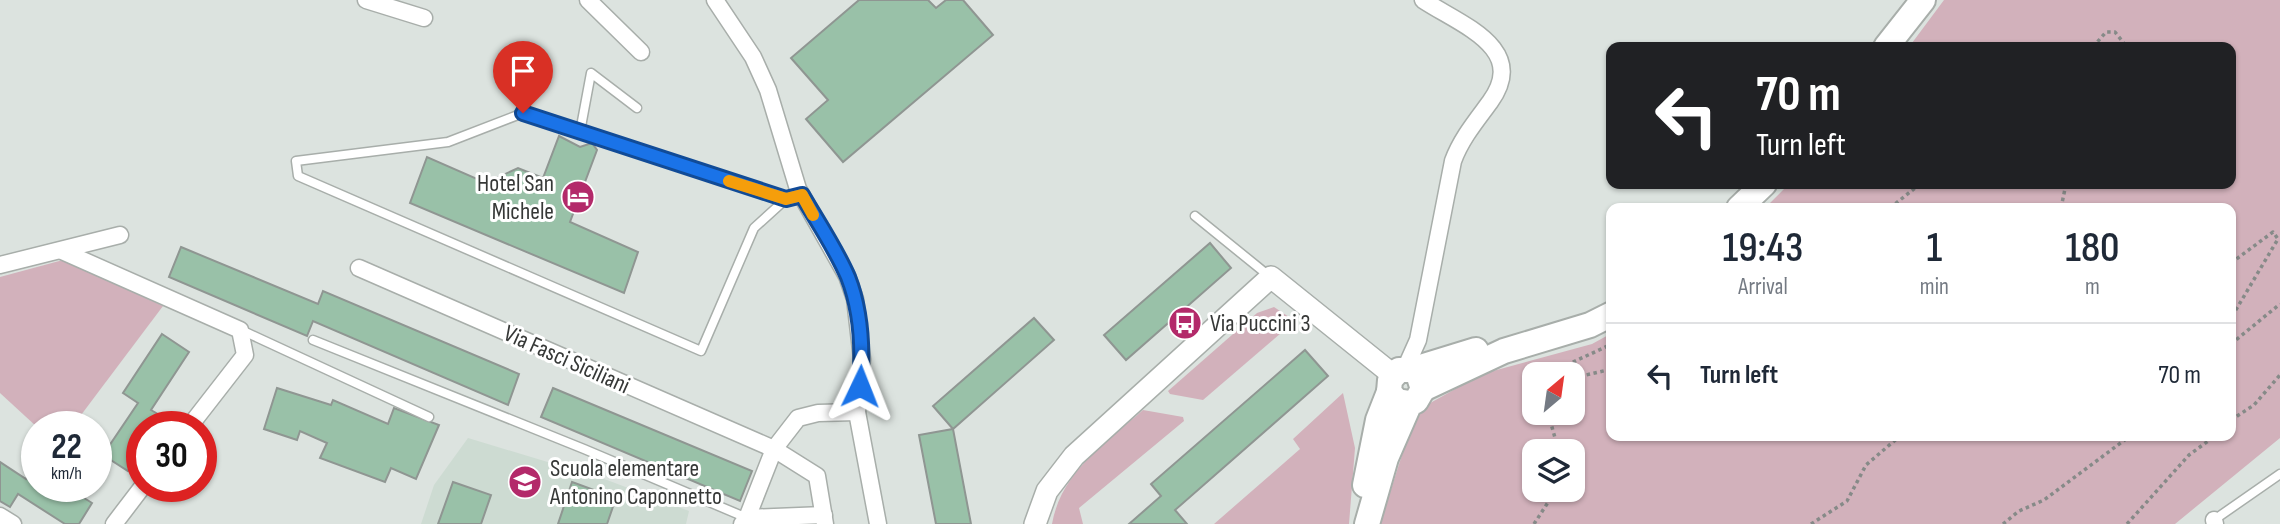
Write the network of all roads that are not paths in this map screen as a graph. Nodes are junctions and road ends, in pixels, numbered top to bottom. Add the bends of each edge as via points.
1 (366, 0) edge
2 (588, 0) edge
3 (715, 0) edge
4 (1423, 0) edge
5 (1923, 0) edge
6 (424, 18) dead end
7 (1890, 42) edge
8 (641, 52) dead end
9 (636, 108) dead end
10 (580, 132) junction
11 (1760, 189) edge
12 (794, 197) junction
13 (1744, 203) edge
14 (1195, 216) dead end
15 (120, 235) dead end
16 (62, 251) junction
17 (0, 265) edge
18 (359, 268) dead end
19 (1271, 278) junction
20 (1606, 317) edge
21 (240, 330) junction
22 (313, 340) dead end
23 (1405, 383) junction
24 (201, 411) edge
25 (857, 412) junction
26 (429, 417) dead end
27 (774, 449) junction
28 (2280, 474) edge
29 (131, 502) edge
30 (0, 516) edge
31 (824, 520) edge
32 (745, 522) edge
33 (2215, 522) edge
34 (13, 524) edge
35 (114, 524) edge
36 (878, 524) edge
37 (1035, 524) edge
38 (1365, 524) edge

1 - 6 street
2 - 8 street
3 - 12 street via 768,90
4 - 23 street via 1495,49 1504,72 1499,90 1463,139 1453,161 1418,340
5 - 7 main road
9 - 10 lane via 591,73
10 - 12 lane
10 - 12 lane via 523,113 448,142 296,160 298,176 701,351 754,228
11 - 13 main road
12 - 25 street via 847,276 855,299 862,359
14 - 19 lane
15 - 16 street
16 - 17 street
16 - 21 street
18 - 27 street, Via Fasci Siciliani
19 - 23 main road
19 - 37 main road via 1074,456 1047,491
20 - 23 main road via 1504,351 1475,351
21 - 24 street via 245,355
21 - 26 lane
22 - 32 lane via 584,449
23 - 38 main road
25 - 27 street via 798,418
25 - 36 street
27 - 31 street, Via Fasci Siciliani via 817,476
27 - 32 street
28 - 33 lane
29 - 35 street
30 - 34 street
31 - 32 street

